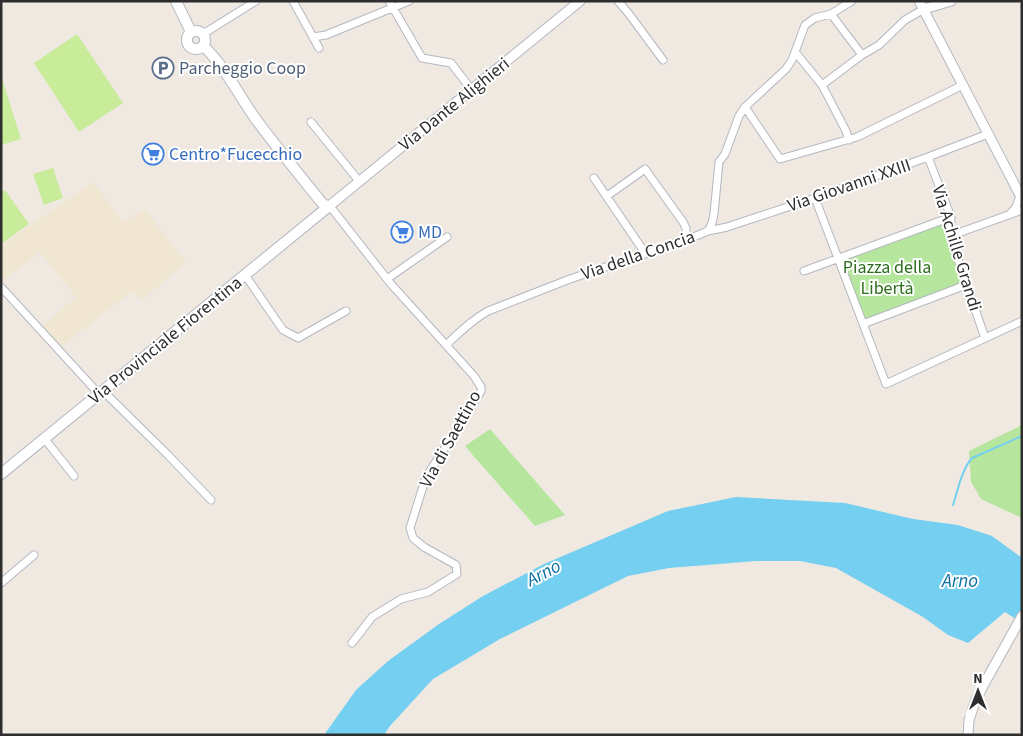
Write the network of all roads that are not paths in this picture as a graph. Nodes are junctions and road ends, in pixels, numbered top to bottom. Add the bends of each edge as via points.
1 (176, 1) edge
2 (256, 1) edge
3 (293, 1) edge
4 (409, 1) edge
5 (618, 1) edge
6 (852, 1) edge
7 (951, 1) edge
8 (575, 3) edge
9 (391, 5) edge
10 (921, 5) edge
11 (831, 14) junction
12 (191, 32) junction
13 (203, 34) junction
14 (313, 37) junction
15 (203, 46) junction
16 (319, 48) dead end
17 (796, 53) junction
18 (862, 55) junction
19 (662, 60) dead end
20 (822, 85) junction
21 (963, 85) junction
22 (471, 89) junction
23 (745, 107) junction
24 (311, 122) dead end
25 (988, 134) junction
26 (849, 140) junction
27 (928, 158) junction
28 (594, 178) dead end
29 (359, 182) junction
30 (607, 196) junction
31 (815, 198) junction
32 (1021, 198) edge
33 (328, 207) junction
34 (1022, 210) edge
35 (1010, 214) junction
36 (951, 218) junction
37 (708, 231) junction
38 (950, 236) junction
39 (447, 237) dead end
40 (686, 240) junction
41 (645, 253) junction
42 (838, 258) junction
43 (804, 271) dead end
44 (245, 275) junction
45 (387, 279) junction
46 (966, 285) junction
47 (1, 288) edge
48 (346, 311) dead end
49 (1022, 321) edge
50 (863, 324) junction
51 (985, 338) junction
52 (446, 345) junction
53 (101, 392) junction
54 (44, 438) junction
55 (1, 474) edge
56 (74, 476) dead end
57 (211, 500) dead end
58 (34, 555) dead end
59 (2, 582) edge
60 (1022, 616) edge
61 (352, 643) dead end
62 (968, 735) edge

1 - 12 main road
2 - 13 street
3 - 14 street
4 - 9 street
5 - 19 street
6 - 11 street, Via della Concia
7 - 10 street
8 - 22 street, Via Dante Alighieri
9 - 14 street via 326,35
9 - 22 street via 422,58 451,63
10 - 18 street via 879,45
10 - 21 street
11 - 17 street, Via della Concia via 805,24
11 - 18 street
12 - 13 main road via 196,30
12 - 15 main road via 186,39 189,47 195,50
13 - 15 main road
14 - 16 street
15 - 33 main road via 210,51 255,118
17 - 20 street
17 - 23 street, Via della Concia via 786,69
18 - 20 street
20 - 26 street
21 - 25 street
21 - 26 street
22 - 29 street, Via Dante Alighieri
23 - 26 street via 780,159
23 - 37 street, Via della Concia via 719,162 714,214
24 - 29 street
25 - 27 street, Via Giovanni XXIII
25 - 32 street
27 - 31 street, Via Giovanni XXIII
27 - 36 street, Via Achille Grandi
28 - 30 street
29 - 33 street, Via Dante Alighieri
30 - 40 street via 645,169 683,222
30 - 41 street
31 - 37 street, Via Giovanni XXIII
31 - 42 street
32 - 35 street
33 - 44 main road, Via Provinciale Fiorentina
33 - 45 street, Via di Saettino
34 - 35 street
35 - 38 street
36 - 38 street, Via Achille Grandi
36 - 42 street
37 - 40 street, Via della Concia
38 - 46 street, Via Achille Grandi
39 - 45 street
40 - 41 street, Via della Concia
41 - 52 street, Via della Concia via 488,311
42 - 43 street
42 - 50 street
44 - 48 street via 283,330 298,338
44 - 53 main road, Via Provinciale Fiorentina
45 - 52 street, Via di Saettino
46 - 50 street
46 - 51 street, Via Achille Grandi
47 - 53 street
49 - 51 street
50 - 51 street via 886,384
52 - 61 street, Via di Saettino via 479,382 481,391 426,477 410,528 414,538 424,547 456,565 457,574 428,592 401,599 372,617
53 - 54 main road, Via Provinciale Fiorentina
53 - 57 street via 168,454
54 - 55 main road, Via Provinciale Fiorentina
54 - 56 street
58 - 59 street
60 - 62 street via 975,702

